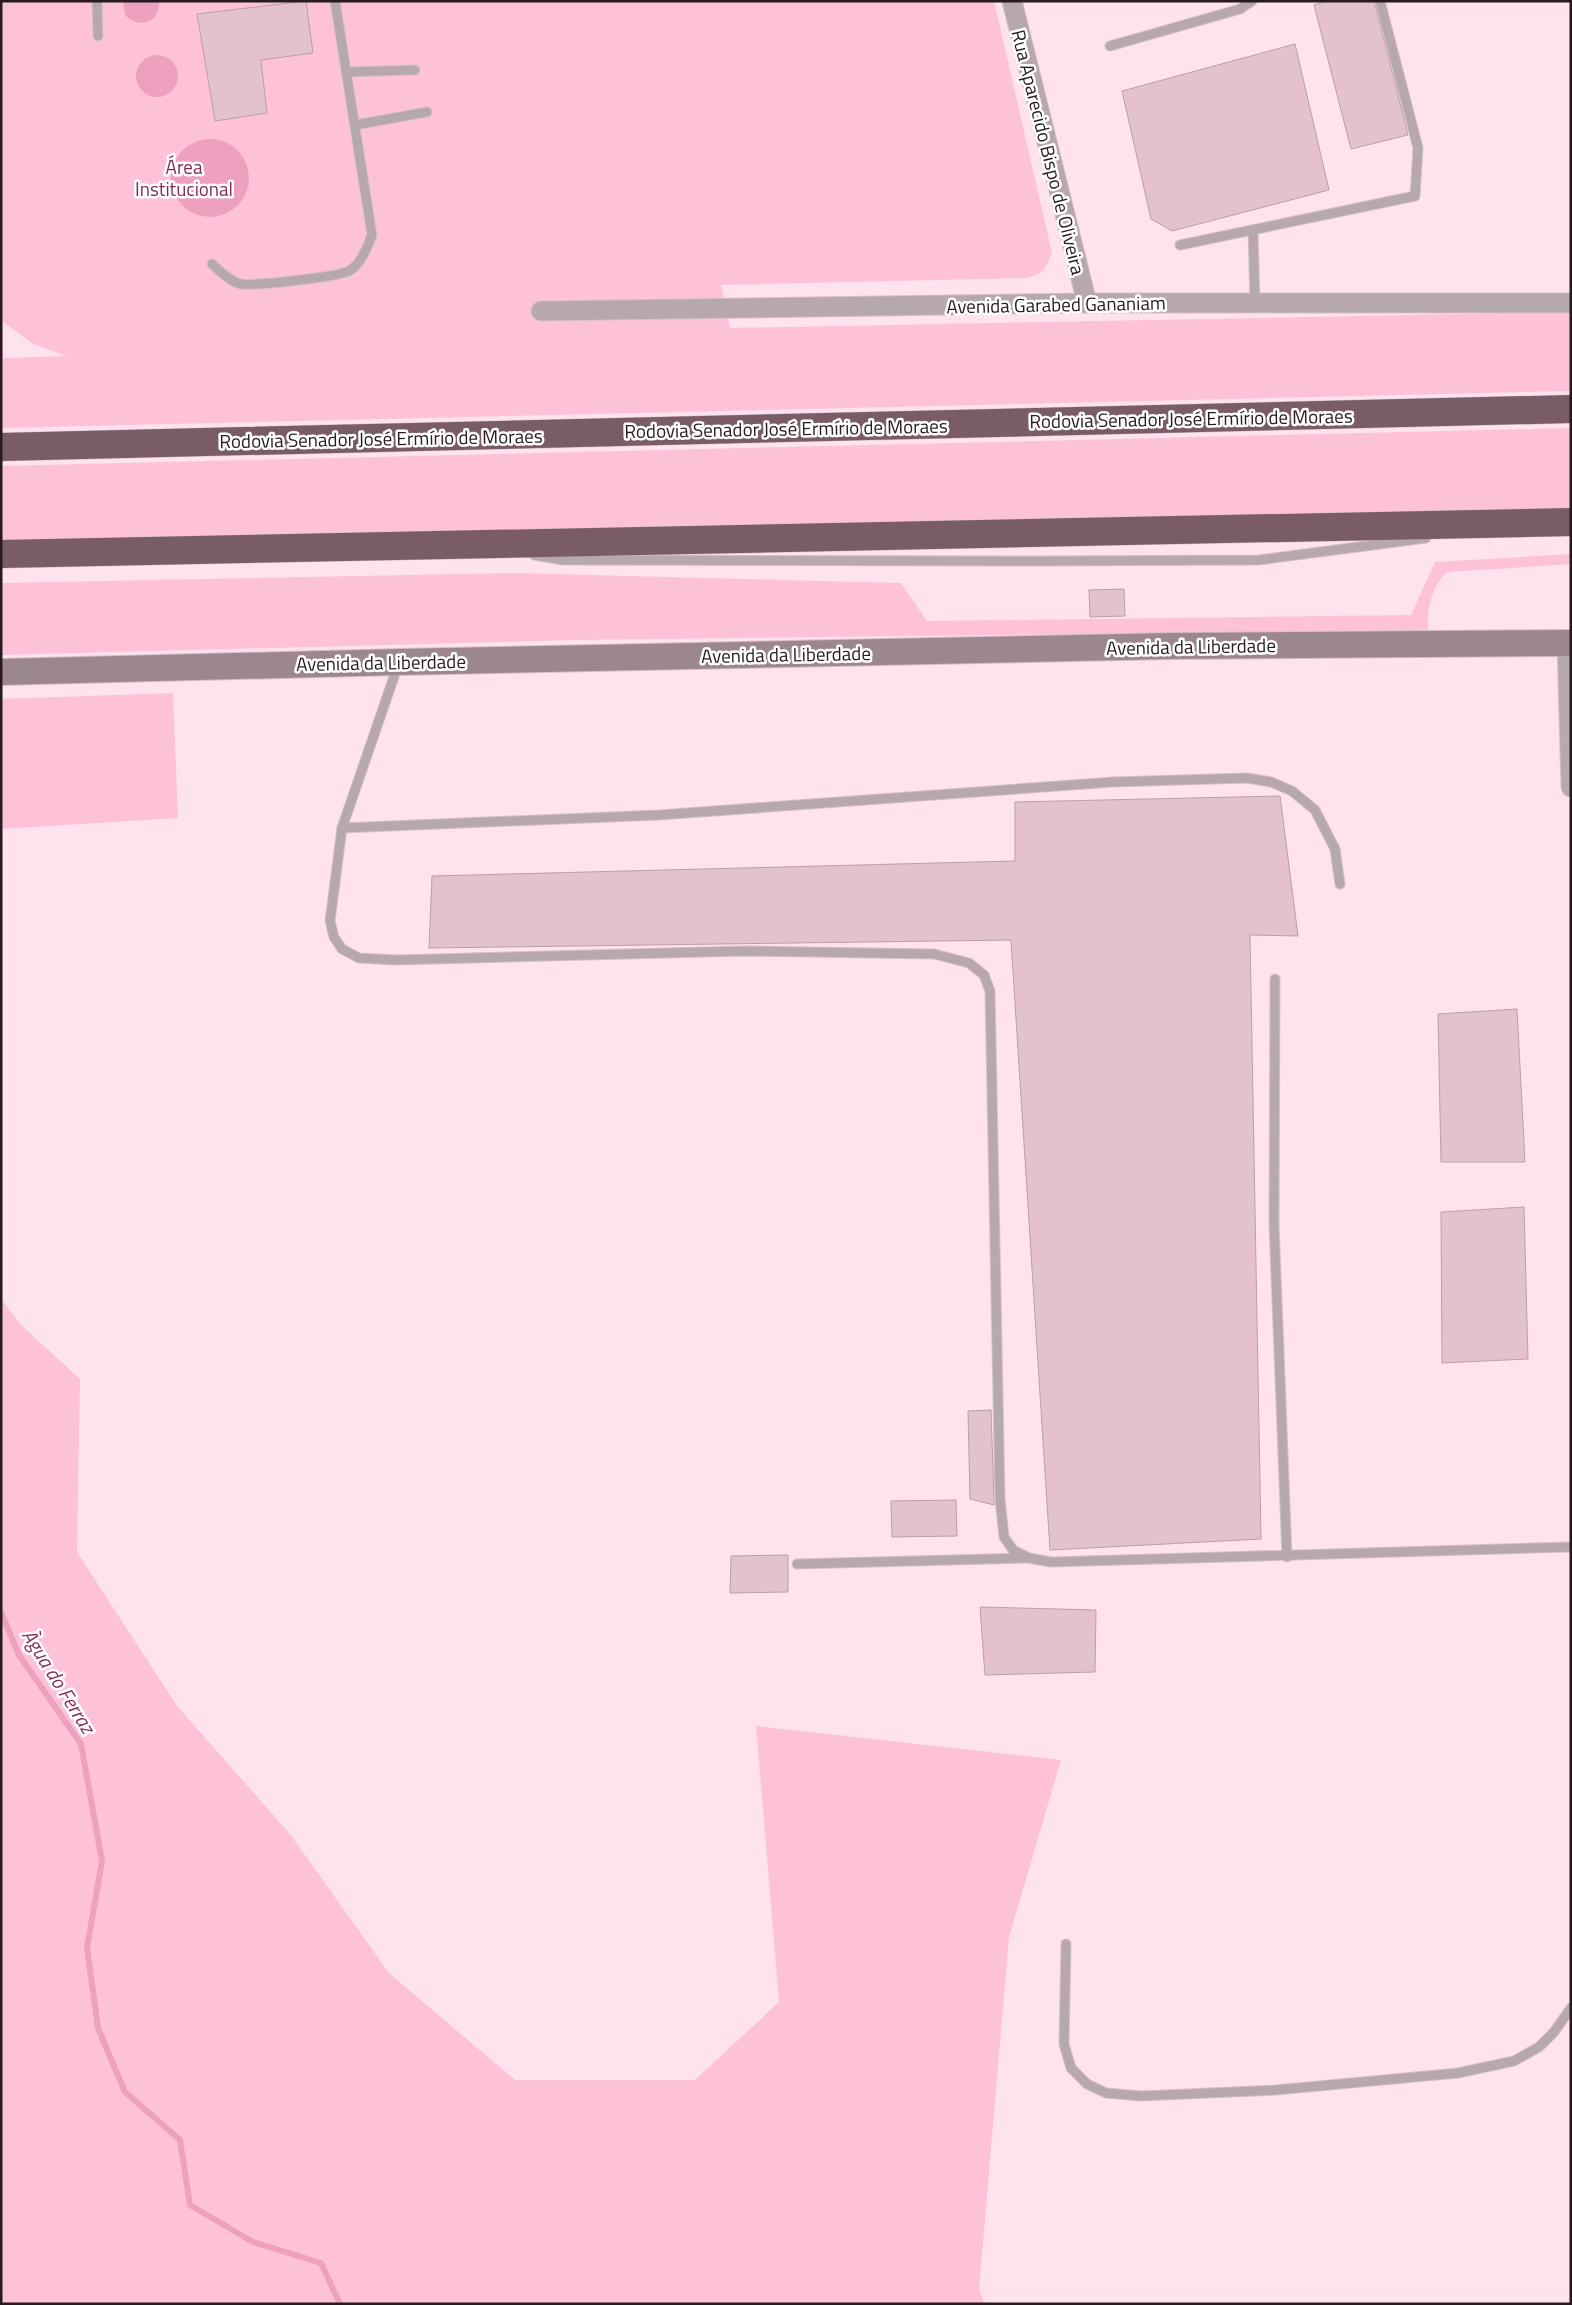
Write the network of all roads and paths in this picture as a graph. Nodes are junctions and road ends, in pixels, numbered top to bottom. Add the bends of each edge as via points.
1 (97, 1) edge
2 (335, 1) edge
3 (1012, 1) edge
4 (1252, 1) edge
5 (1380, 1) edge
6 (98, 36) dead end
7 (1110, 46) dead end
8 (415, 70) dead end
9 (346, 72) junction
10 (427, 112) dead end
11 (355, 125) junction
12 (1253, 230) junction
13 (1180, 245) dead end
14 (212, 264) dead end
15 (1087, 303) junction
16 (1255, 303) junction
17 (1571, 303) edge
18 (541, 311) dead end
19 (1571, 409) edge
20 (1, 447) edge
21 (1542, 522) junction
22 (1571, 522) edge
23 (1452, 534) dead end
24 (1433, 537) dead end
25 (464, 545) junction
26 (1, 554) edge
27 (1569, 643) edge
28 (399, 662) junction
29 (1, 672) edge
30 (1570, 718) edge
31 (1571, 787) edge
32 (342, 828) junction
33 (1340, 884) dead end
34 (1275, 979) dead end
35 (1571, 1548) edge
36 (1287, 1557) junction
37 (1029, 1558) junction
38 (797, 1564) dead end
39 (1066, 1944) dead end
40 (1571, 2008) edge

1 - 6 lane
2 - 9 lane
3 - 15 street, Rua Aparecido Bispo de Oliveira
4 - 7 lane via 1240,8
5 - 12 lane via 1418,148 1415,196
8 - 9 lane
9 - 11 lane
10 - 11 lane
11 - 14 lane via 372,235 364,254 349,271 315,279 240,284
12 - 13 lane
12 - 16 lane
15 - 16 street, Avenida Garabed Gananiam
15 - 18 street, Avenida Garabed Gananiam
16 - 17 street, Avenida Garabed Gananiam
19 - 20 highway, Rodovia Senador José Ermírio de Moraes
21 - 22 highway
21 - 23 lane
21 - 25 highway
24 - 25 lane via 1239,560 562,560
25 - 26 highway
27 - 28 street, Avenida da Liberdade via 1172,646
27 - 30 street
28 - 29 street, Avenida da Liberdade
28 - 32 lane
30 - 31 street
32 - 33 lane via 659,815 1114,782 1246,778 1271,782 1292,791 1315,810 1335,849
32 - 37 lane via 330,921 342,949 359,958 396,960 745,951 934,954 969,963 984,975 990,991 1000,1499 1004,1537 1012,1550
34 - 36 lane via 1274,1224
35 - 36 lane
36 - 37 lane via 1051,1562
37 - 38 lane
39 - 40 lane via 1064,2044 1071,2068 1087,2084 1106,2093 1141,2096 1276,2090 1458,2073 1514,2061 1539,2047

